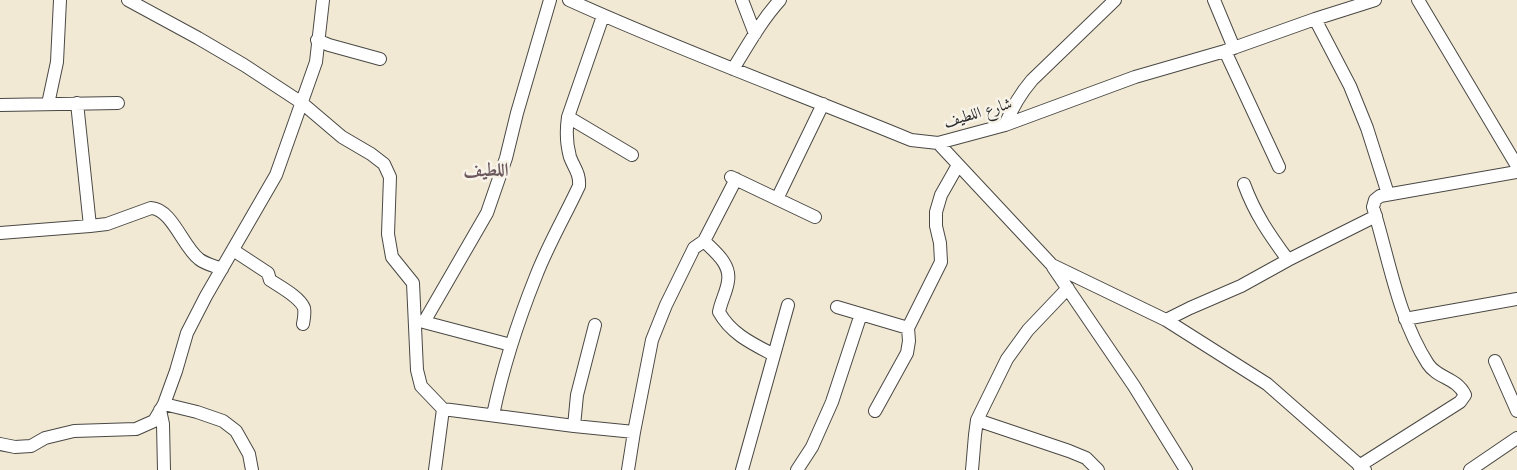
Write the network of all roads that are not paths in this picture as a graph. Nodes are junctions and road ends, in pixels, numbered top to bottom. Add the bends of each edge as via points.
1 (60, 0) edge
2 (128, 0) edge
3 (323, 0) edge
4 (550, 0) edge
5 (569, 0) edge
6 (742, 0) edge
7 (780, 0) edge
8 (1115, 0) edge
9 (1214, 0) edge
10 (1373, 0) edge
11 (1418, 0) edge
12 (603, 16) junction
13 (1315, 19) junction
14 (755, 34) junction
15 (317, 40) junction
16 (1230, 49) junction
17 (380, 59) dead end
18 (733, 69) junction
19 (78, 103) junction
20 (118, 103) dead end
21 (302, 103) junction
22 (48, 104) junction
23 (823, 104) junction
24 (0, 105) edge
25 (568, 117) junction
26 (1005, 125) junction
27 (938, 143) junction
28 (632, 155) dead end
29 (958, 165) junction
30 (1517, 166) edge
31 (1279, 167) dead end
32 (1517, 172) edge
33 (1244, 184) dead end
34 (1388, 194) junction
35 (777, 199) junction
36 (1376, 216) junction
37 (815, 217) dead end
38 (90, 226) junction
39 (0, 233) edge
40 (704, 241) junction
41 (233, 250) junction
42 (1288, 260) junction
43 (1052, 265) junction
44 (222, 268) junction
45 (1068, 288) junction
46 (1517, 299) edge
47 (788, 305) dead end
48 (837, 307) dead end
49 (861, 314) junction
50 (1166, 320) junction
51 (1405, 320) junction
52 (420, 321) junction
53 (303, 324) dead end
54 (595, 325) dead end
55 (908, 328) junction
56 (511, 345) junction
57 (774, 355) junction
58 (1495, 361) dead end
59 (162, 407) junction
60 (443, 409) junction
61 (875, 411) dead end
62 (1517, 411) edge
63 (493, 415) junction
64 (977, 420) junction
65 (574, 426) junction
66 (634, 432) junction
67 (1517, 438) edge
68 (0, 444) edge
69 (1362, 468) edge
70 (164, 470) edge
71 (252, 470) edge
72 (435, 470) edge
73 (628, 470) edge
74 (742, 470) edge
75 (797, 470) edge
76 (972, 470) edge
77 (1098, 470) edge
78 (1186, 470) edge
79 (1470, 470) edge

1 - 22 street via 57,62
2 - 21 street via 244,65
3 - 15 street
4 - 52 street via 506,158 486,213
5 - 12 street, شارع اللطيف
6 - 14 street
7 - 14 street
8 - 26 street via 1032,80 1011,108
9 - 16 street
10 - 13 street, شارع اللطيف
11 - 30 street
12 - 18 street, شارع اللطيف
12 - 25 street
13 - 16 street, شارع اللطيف
13 - 34 street via 1350,86
14 - 18 street
15 - 17 street
15 - 21 street via 316,62
16 - 26 street, شارع اللطيف via 1135,77
16 - 31 street
18 - 23 street, شارع اللطيف
19 - 20 street
19 - 22 street
19 - 38 street
21 - 41 street via 276,175
21 - 52 street via 342,137 384,164 390,177 388,234 392,257 413,283
22 - 24 street
23 - 27 street, شارع اللطيف via 912,140
23 - 35 street
25 - 28 street
25 - 56 street via 566,132 570,157 580,177 579,186 536,274
26 - 27 street, شارع اللطيف
27 - 29 street
29 - 43 street
29 - 55 street via 941,195 936,212 941,262
32 - 34 street
33 - 42 street via 1253,208
34 - 36 street via 1375,200
35 - 37 street
35 - 40 street via 734,178
36 - 42 street
36 - 51 street
38 - 39 street
38 - 44 street via 158,208 200,260
40 - 57 street via 726,266 729,280 719,312 723,320 743,339
40 - 66 street via 694,248 652,340
41 - 44 street
41 - 53 street via 268,273 270,280 303,305
42 - 50 street via 1225,294
43 - 45 street
43 - 50 street
44 - 59 street via 186,333
45 - 64 street via 1028,330 1007,359
45 - 78 street
46 - 51 street
47 - 57 street
48 - 49 street
49 - 55 street
49 - 75 street via 832,402 812,447
50 - 69 street via 1268,384
51 - 69 street via 1428,365 1460,386 1465,395 1460,402
52 - 56 street
52 - 60 street via 414,334 421,386
54 - 65 street via 577,395
55 - 61 street via 907,352
56 - 63 street
57 - 74 street
58 - 62 street
59 - 68 street via 154,421 136,429 74,431 45,438 31,446
59 - 70 street
59 - 71 street via 197,412 223,421 236,431 249,454
60 - 63 street
60 - 72 street
63 - 65 street
64 - 76 street
64 - 77 street via 1086,458
65 - 66 street
66 - 73 street
67 - 79 street

